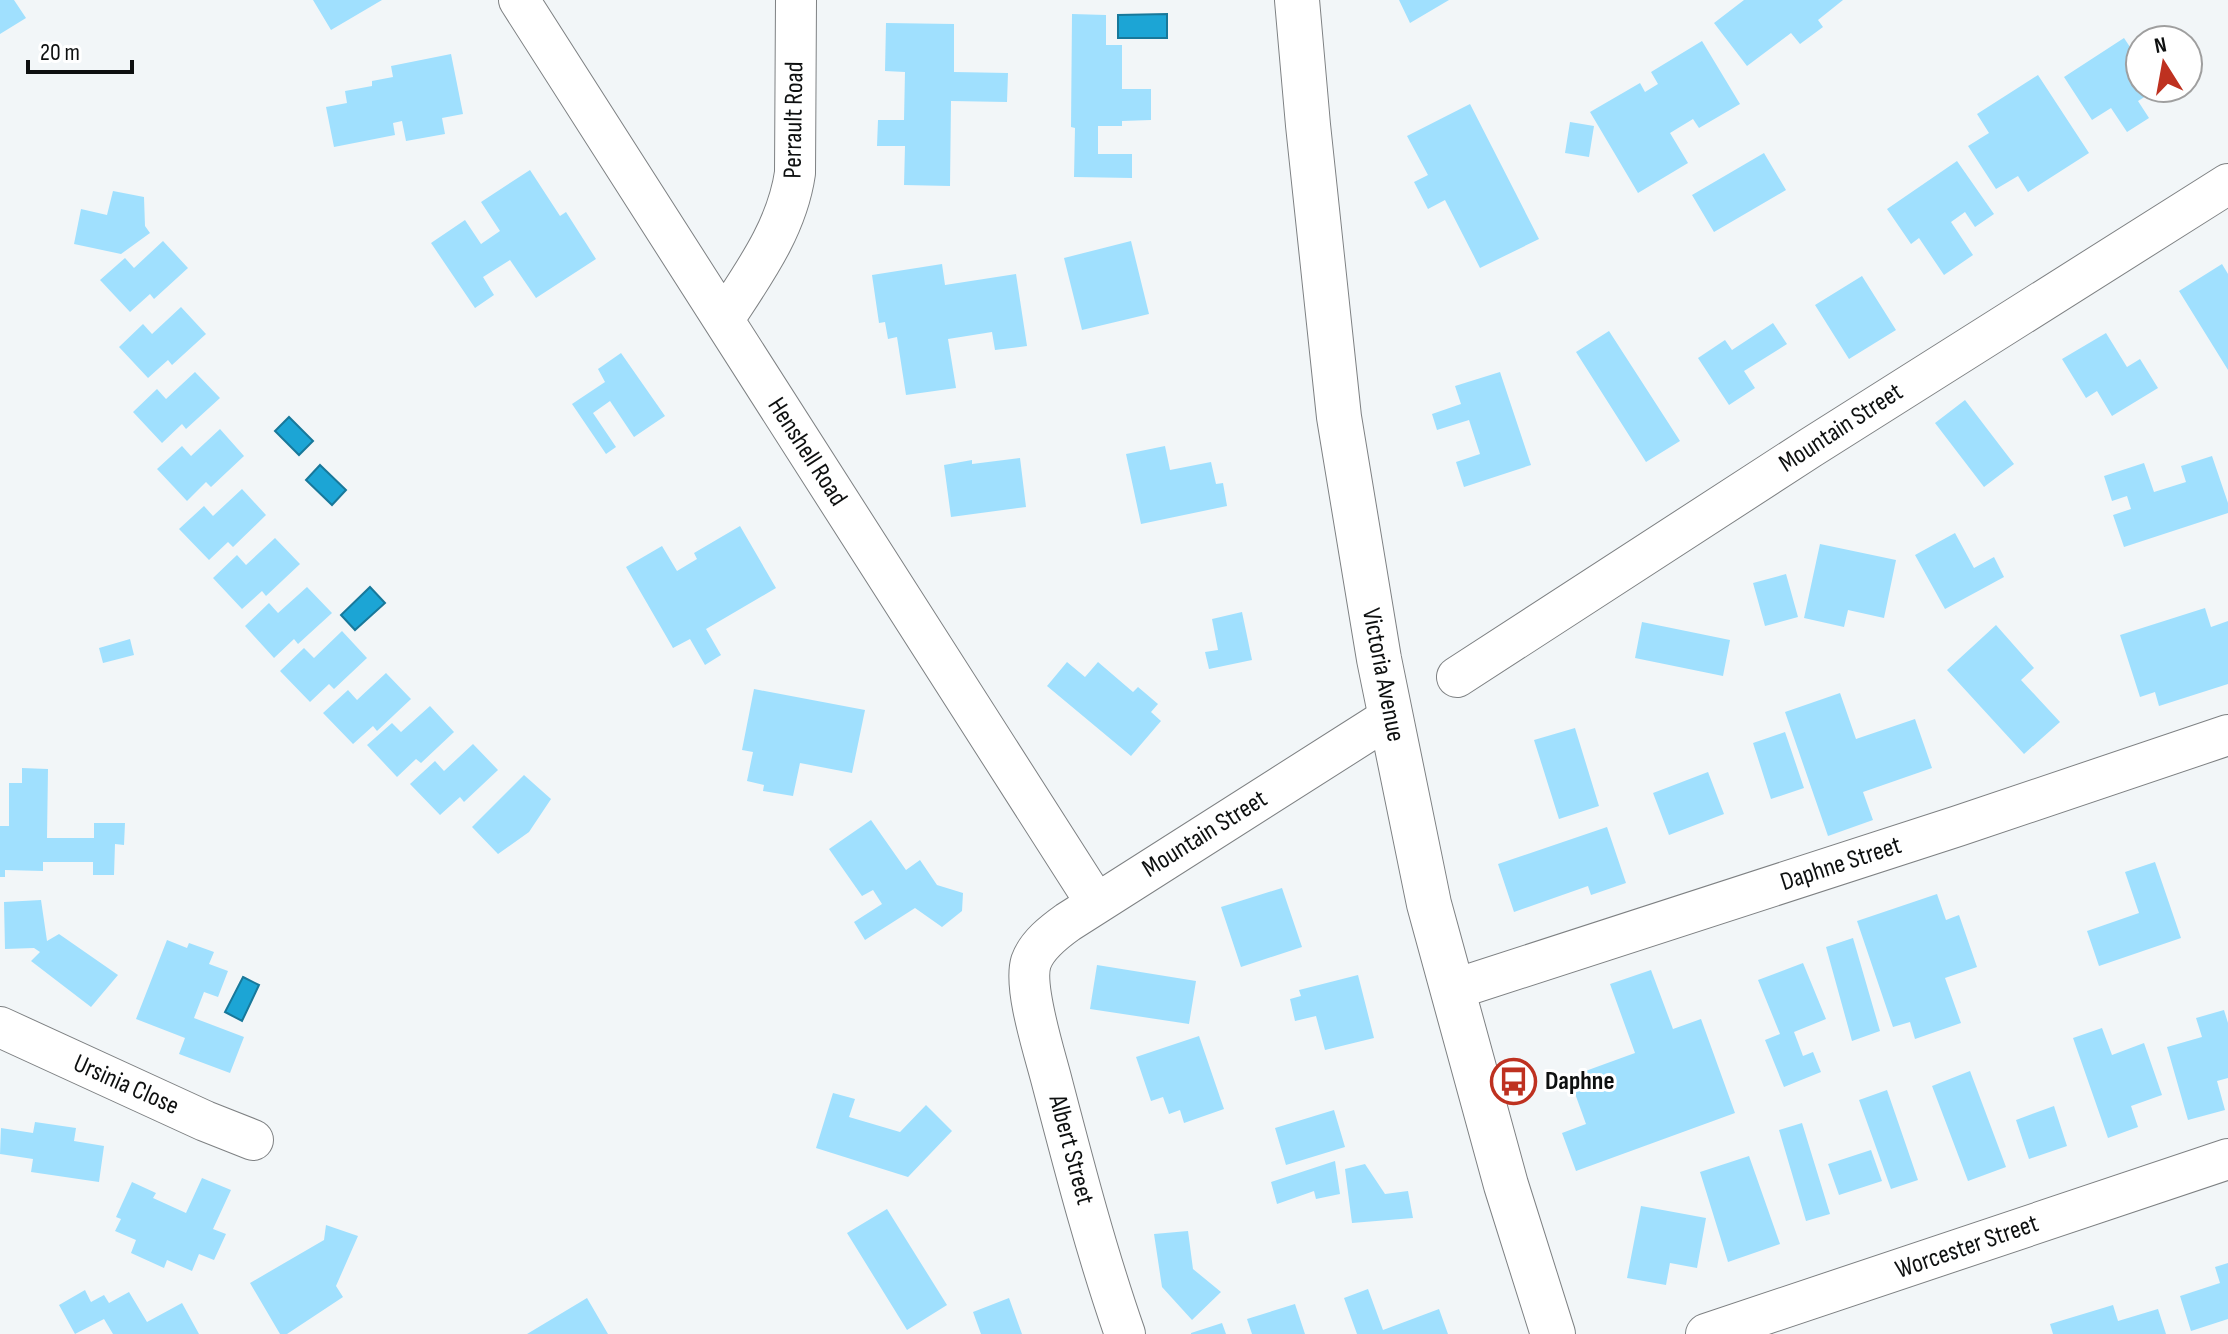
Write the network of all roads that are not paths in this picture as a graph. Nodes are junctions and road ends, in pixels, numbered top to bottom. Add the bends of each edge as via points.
1 (519, 0) edge
2 (796, 0) edge
3 (1297, 0) edge
4 (2228, 184) edge
5 (724, 319) junction
6 (1457, 677) dead end
7 (1390, 717) junction
8 (2228, 735) edge
9 (1096, 903) junction
10 (1031, 963) joint
11 (1452, 990) junction
12 (0, 1027) edge
13 (253, 1140) dead end
14 (2228, 1159) edge
15 (1125, 1334) edge
16 (1553, 1334) edge
17 (1706, 1334) edge

1 - 5 street, Henshell Road
2 - 5 street, Perrault Road via 792,191 771,243
3 - 7 street, Victoria Avenue via 1339,417
4 - 6 street, Mountain Street
5 - 9 street, Henshell Road
7 - 9 street, Mountain Street
7 - 11 street, Victoria Avenue
8 - 11 street, Daphne Street
9 - 10 street, Mountain Street via 1053,932
10 - 15 street, Albert Street via 1031,995 1042,1042
11 - 16 street, Victoria Avenue
12 - 13 street, Ursinia Close
14 - 17 street, Worcester Street

